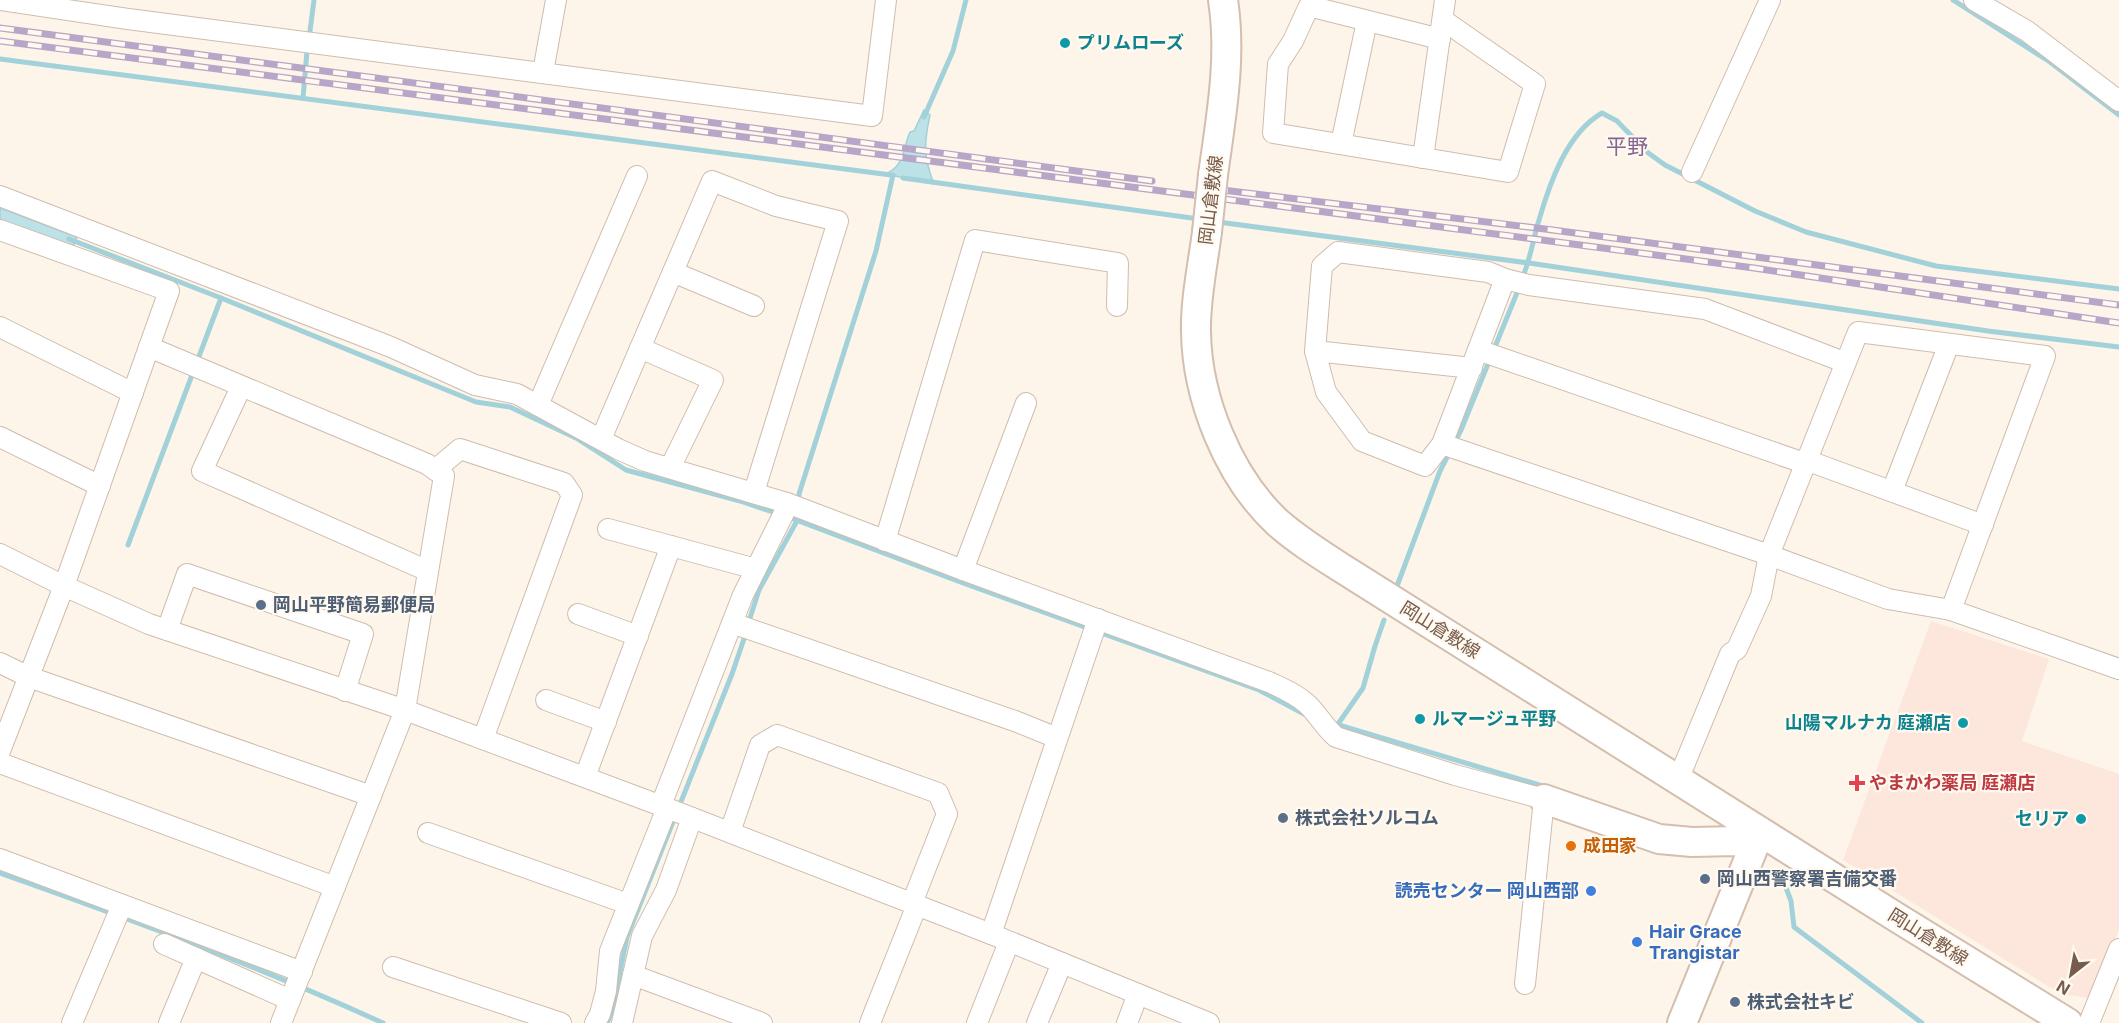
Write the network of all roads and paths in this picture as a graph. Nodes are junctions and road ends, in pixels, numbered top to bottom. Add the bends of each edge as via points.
1 (0, 0) edge
2 (556, 0) edge
3 (886, 0) edge
4 (1223, 0) edge
5 (1445, 0) edge
6 (1770, 0) edge
7 (1974, 0) edge
8 (129, 9) edge
9 (1367, 21) junction
10 (1441, 30) junction
11 (543, 72) junction
12 (2119, 101) edge
13 (1341, 144) junction
14 (1423, 158) junction
15 (1692, 172) dead end
16 (637, 176) dead end
17 (0, 196) edge
18 (0, 230) edge
19 (673, 272) junction
20 (1515, 282) junction
21 (754, 306) dead end
22 (1117, 306) dead end
23 (0, 327) edge
24 (1949, 344) junction
25 (149, 347) junction
26 (640, 348) junction
27 (1315, 351) junction
28 (1484, 357) junction
29 (1844, 362) junction
30 (241, 387) junction
31 (133, 393) junction
32 (1026, 403) dead end
33 (538, 405) junction
34 (0, 437) edge
35 (601, 439) junction
36 (1449, 447) junction
37 (1805, 461) junction
38 (670, 468) junction
39 (435, 470) junction
40 (100, 486) junction
41 (1892, 491) junction
42 (754, 492) junction
43 (790, 510) junction
44 (1983, 525) junction
45 (608, 529) dead end
46 (885, 540) junction
47 (671, 546) junction
48 (0, 554) edge
49 (1768, 555) junction
50 (756, 569) junction
51 (963, 570) junction
52 (428, 571) junction
53 (64, 586) junction
54 (1951, 610) junction
55 (578, 614) dead end
56 (736, 624) junction
57 (1096, 626) junction
58 (167, 630) junction
59 (638, 636) junction
60 (0, 663) edge
61 (2119, 669) edge
62 (29, 677) junction
63 (345, 691) junction
64 (546, 700) dead end
65 (405, 710) junction
66 (606, 722) junction
67 (1058, 738) junction
68 (483, 739) junction
69 (0, 752) edge
70 (0, 764) edge
71 (585, 777) junction
72 (1678, 780) junction
73 (371, 796) junction
74 (1544, 799) junction
75 (674, 811) junction
76 (428, 832) dead end
77 (730, 832) junction
78 (1759, 835) junction
79 (0, 859) edge
80 (335, 887) junction
81 (628, 904) junction
82 (914, 904) junction
83 (118, 912) junction
84 (991, 934) junction
85 (1009, 942) junction
86 (164, 944) dead end
87 (2119, 949) edge
88 (196, 958) junction
89 (1062, 963) junction
90 (393, 966) dead end
91 (633, 975) junction
92 (1525, 984) dead end
93 (296, 986) junction
94 (1138, 994) junction
95 (72, 1023) edge
96 (169, 1023) edge
97 (281, 1023) edge
98 (561, 1023) edge
99 (595, 1023) edge
100 (622, 1023) edge
101 (762, 1023) edge
102 (870, 1023) edge
103 (977, 1023) edge
104 (1037, 1023) edge
105 (1127, 1023) edge
106 (1209, 1023) edge
107 (1682, 1023) edge
108 (2068, 1023) edge
109 (2089, 1023) edge

1 - 8 street
2 - 11 street
3 - 11 street via 872,116
4 - 72 main road, 岡山倉敷線, bridge via 1226,78 1196,331 1201,383 1215,427 1235,467 1276,521 1308,547
5 - 10 street
6 - 15 street
7 - 12 street via 2027,31
8 - 11 street
9 - 10 street
9 - 13 street
9 - 13 street via 1309,6 1278,64 1273,133
10 - 14 street
10 - 14 street via 1535,84 1508,172
13 - 14 street
16 - 33 street
17 - 33 street via 391,347 476,385 517,394
18 - 25 street via 169,291
19 - 21 street
19 - 26 street
19 - 42 street via 712,182 776,206 838,220
20 - 27 street via 1488,272 1338,252 1322,266
20 - 28 street
20 - 29 street via 1705,309
22 - 46 street via 1118,264 975,240
23 - 31 street
24 - 29 street via 1858,332
24 - 41 street
24 - 44 street via 2045,356
25 - 30 street
25 - 31 street
26 - 35 street
26 - 38 street via 713,380
27 - 28 street
27 - 36 street via 1326,392 1362,441 1425,466
28 - 36 street
28 - 37 street
29 - 37 street
30 - 39 street
30 - 52 street via 202,471
31 - 40 street
32 - 51 street
33 - 35 street
34 - 40 street
35 - 38 street via 645,461
36 - 49 street
37 - 41 street
37 - 49 street
38 - 42 street
39 - 52 street via 444,476
39 - 68 street via 460,449 564,483 572,495
40 - 53 street
41 - 44 street
42 - 43 street
43 - 46 street
43 - 50 street
44 - 54 street
45 - 47 street
46 - 51 street
47 - 50 street
47 - 59 street
48 - 53 street
49 - 54 street via 1888,599
49 - 72 street via 1761,596 1737,649 1730,654
50 - 56 street
51 - 57 street
52 - 65 street
53 - 58 street
53 - 62 street
54 - 61 street
55 - 59 street
56 - 67 street
56 - 75 street
57 - 67 street
57 - 74 street via 1269,682 1296,696 1336,737
58 - 63 street
58 - 63 street via 187,574 363,634
59 - 66 street
60 - 62 street
62 - 69 street
62 - 73 street
63 - 65 street
64 - 66 street
65 - 68 street
65 - 73 street
66 - 71 street
67 - 84 street
68 - 71 street
70 - 80 street
71 - 75 street
72 - 78 main road, 岡山倉敷線
73 - 80 street
74 - 78 main road via 1659,839 1737,841
74 - 92 street
75 - 77 street
75 - 81 street
75 - 91 street via 666,890 642,936
76 - 81 street
77 - 82 street
77 - 82 street via 760,745 777,735 938,793 947,814
78 - 107 main road
78 - 108 main road, 岡山倉敷線
79 - 83 street
80 - 93 street
81 - 99 street via 610,951 606,991
82 - 84 street
82 - 102 street
83 - 93 street
83 - 95 street
84 - 85 street
85 - 89 street
85 - 103 street
86 - 88 street
87 - 109 street
88 - 93 street
88 - 96 street
89 - 94 street
89 - 104 street
90 - 98 street
91 - 100 street
91 - 101 street
93 - 97 street
94 - 105 street
94 - 106 street

